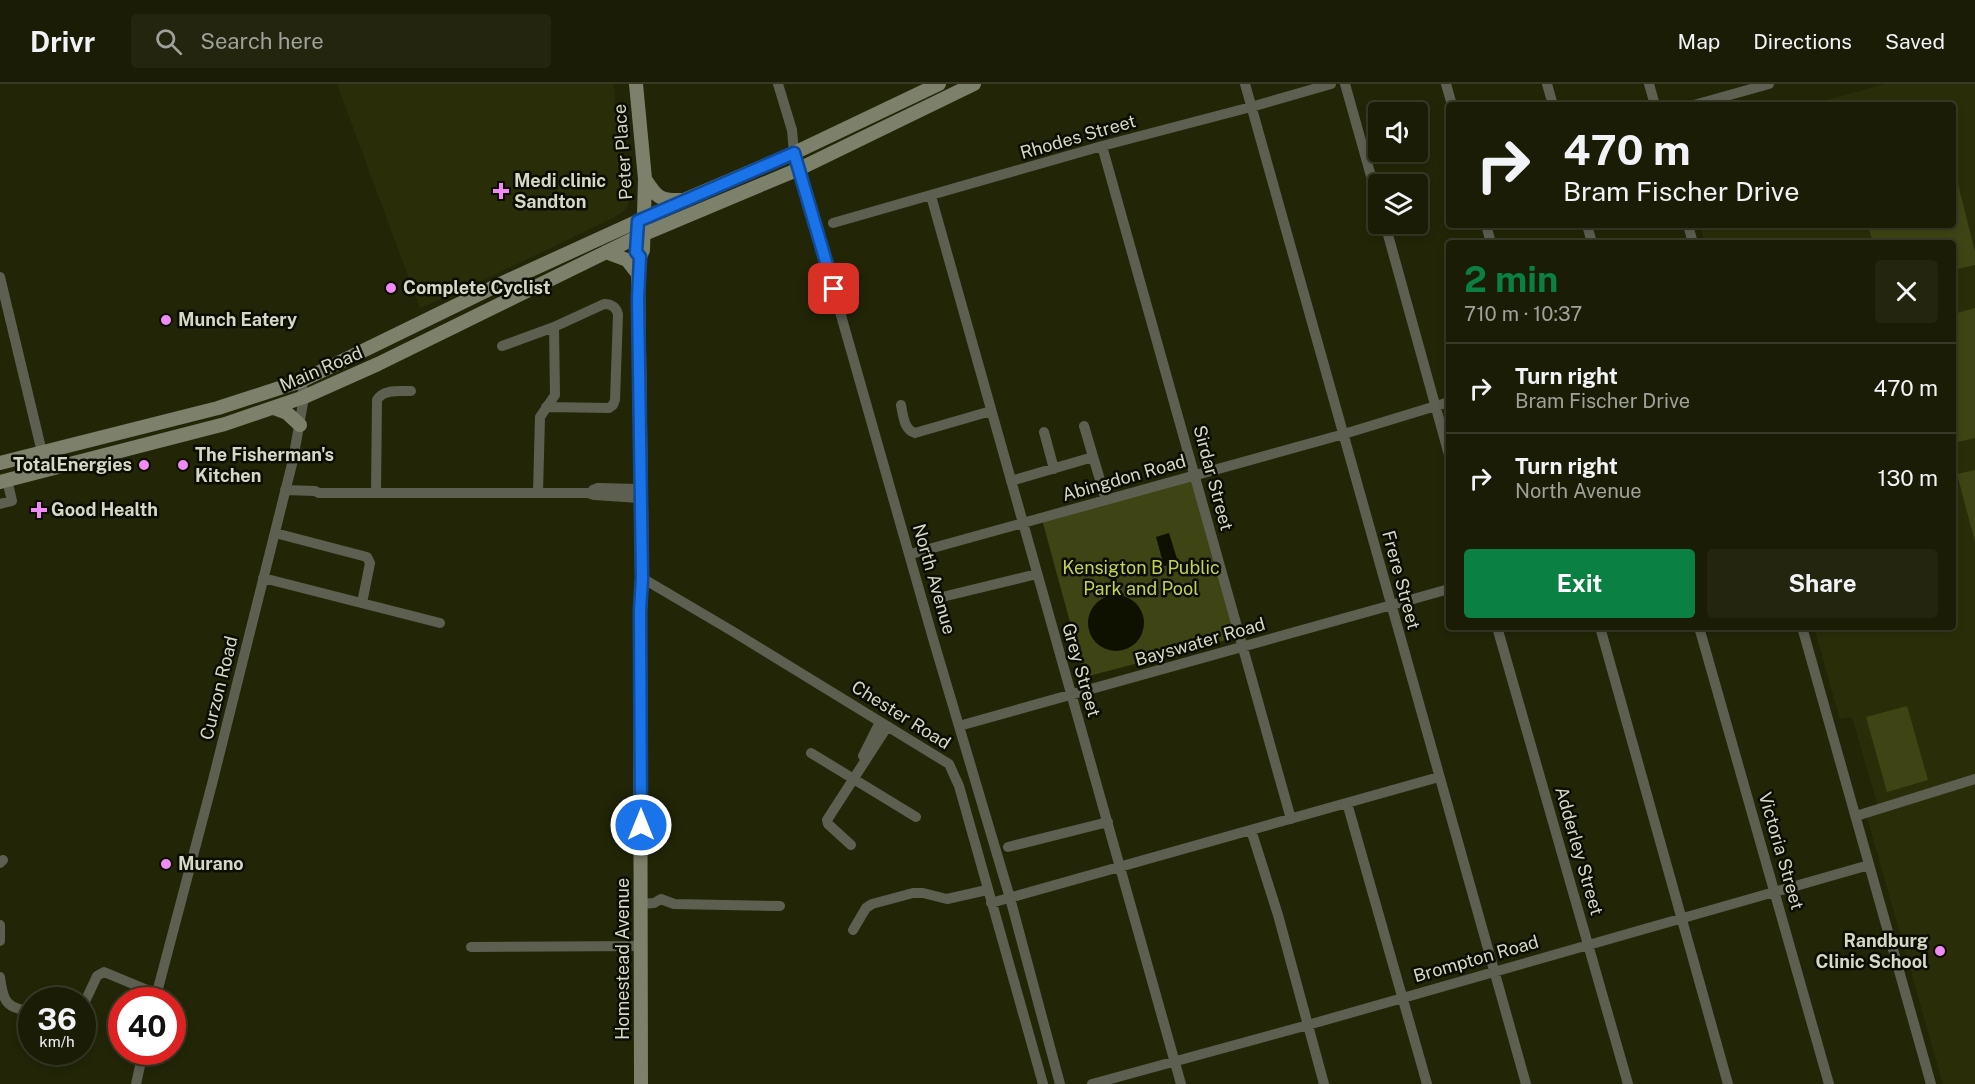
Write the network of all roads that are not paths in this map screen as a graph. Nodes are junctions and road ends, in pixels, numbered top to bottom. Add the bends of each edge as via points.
1 (629, 84) edge
2 (636, 84) edge
3 (778, 84) edge
4 (939, 84) edge
5 (974, 84) edge
6 (1245, 84) edge
7 (1331, 84) edge
8 (1345, 84) edge
9 (1446, 84) edge
10 (1547, 84) edge
11 (1649, 84) edge
12 (1769, 84) edge
13 (1751, 87) edge
14 (1451, 102) edge
15 (1552, 102) edge
16 (1654, 102) edge
17 (1704, 102) edge
18 (1251, 107) junction
19 (1102, 146) junction
20 (794, 153) junction
21 (799, 169) junction
22 (1370, 174) edge
23 (645, 179) junction
24 (931, 196) junction
25 (684, 200) junction
26 (641, 220) junction
27 (834, 223) dead end
28 (1388, 234) edge
29 (640, 236) junction
30 (606, 252) junction
31 (638, 274) junction
32 (0, 277) edge
33 (5, 321) edge
34 (554, 327) junction
35 (502, 346) dead end
36 (301, 381) junction
37 (411, 391) dead end
38 (304, 397) junction
39 (1446, 403) edge
40 (901, 405) dead end
41 (1435, 406) junction
42 (546, 407) junction
43 (274, 408) junction
44 (991, 411) junction
45 (300, 425) junction
46 (1084, 426) dead end
47 (1044, 432) dead end
48 (1344, 434) junction
49 (1446, 444) edge
50 (41, 453) junction
51 (1094, 457) junction
52 (0, 463) edge
53 (45, 469) junction
54 (1054, 469) junction
55 (1196, 475) junction
56 (4, 481) edge
57 (1011, 481) junction
58 (376, 492) junction
59 (285, 493) junction
60 (538, 493) junction
61 (640, 493) junction
62 (1106, 500) junction
63 (0, 504) edge
64 (1023, 523) junction
65 (275, 533) junction
66 (910, 554) junction
67 (1037, 574) junction
68 (263, 578) junction
69 (642, 578) junction
70 (1446, 590) edge
71 (938, 598) dead end
72 (362, 603) junction
73 (1391, 605) junction
74 (440, 623) dead end
75 (1498, 630) edge
76 (1601, 630) edge
77 (1700, 630) edge
78 (1803, 630) edge
79 (1242, 648) junction
80 (1071, 695) junction
81 (884, 724) junction
82 (959, 726) junction
83 (811, 753) dead end
84 (854, 777) junction
85 (1439, 777) junction
86 (1975, 779) edge
87 (1347, 803) junction
88 (1856, 816) junction
89 (916, 818) dead end
90 (1292, 819) junction
91 (1108, 822) junction
92 (1251, 830) junction
93 (851, 846) dead end
94 (1008, 847) dead end
95 (1869, 866) junction
96 (1121, 867) junction
97 (987, 890) junction
98 (1776, 892) junction
99 (1010, 898) junction
100 (991, 903) junction
101 (647, 904) junction
102 (780, 906) dead end
103 (1682, 919) junction
104 (0, 925) edge
105 (853, 930) dead end
106 (0, 941) edge
107 (1589, 945) junction
108 (640, 946) junction
109 (471, 947) dead end
110 (1495, 971) junction
111 (0, 977) edge
112 (92, 987) edge
113 (135, 987) edge
114 (159, 987) edge
115 (1402, 997) junction
116 (18, 1009) edge
117 (1308, 1025) junction
118 (1175, 1061) junction
119 (140, 1065) edge
120 (135, 1084) edge
121 (641, 1084) edge
122 (1043, 1084) edge
123 (1060, 1084) edge
124 (1092, 1084) edge
125 (1181, 1084) edge
126 (1324, 1084) edge
127 (1427, 1084) edge
128 (1526, 1084) edge
129 (1628, 1084) edge
130 (1728, 1084) edge
131 (1829, 1084) edge
132 (1931, 1084) edge

1 - 26 main road, Peter Place
2 - 23 main road, Peter Place
3 - 20 street, North Avenue via 792,130
4 - 20 main road, Main Road
5 - 21 main road, Main Road
6 - 18 street, Frere Street
7 - 18 street, Rhodes Street
8 - 22 street
9 - 14 street
10 - 15 street
11 - 16 street
12 - 13 street
13 - 17 street
18 - 19 street, Rhodes Street
18 - 48 street, Frere Street
19 - 24 street, Rhodes Street
19 - 55 street, Sirdar Street
20 - 21 street, North Avenue
20 - 25 main road, Main Road
21 - 29 main road, Main Road
21 - 66 street, North Avenue
23 - 25 main road via 658,197
23 - 26 main road, Peter Place
24 - 27 street, Rhodes Street
24 - 44 street, Grey Street
25 - 26 main road, Main Road
26 - 29 main road, Homestead Avenue
26 - 36 main road, Main Road
28 - 41 street
29 - 30 main road, Main Road
29 - 31 main road, Homestead Avenue via 636,252 640,257
30 - 31 main road via 627,260
30 - 38 main road, Main Road
31 - 61 main road, Homestead Avenue
32 - 33 street
33 - 50 street
34 - 35 street
34 - 42 street via 555,396
34 - 42 street via 604,304 616,309 615,400 609,408
36 - 38 street, Curzon Road
36 - 50 main road, Main Road via 218,408
37 - 58 street via 384,392 377,400
38 - 43 main road, Main Road
38 - 45 street, Curzon Road
39 - 41 street, Abingdon Road
40 - 44 street via 907,427 915,433
41 - 48 street, Abingdon Road
41 - 49 street
42 - 60 street via 540,417
43 - 45 main road
43 - 53 main road, Main Road via 175,438
44 - 57 street, Grey Street
45 - 59 street, Curzon Road
46 - 51 street
47 - 54 street
48 - 55 street, Abingdon Road
48 - 73 street, Frere Street
50 - 52 main road, Main Road
50 - 53 street
51 - 54 street
51 - 62 street
53 - 56 main road, Main Road
54 - 57 street
55 - 62 street, Abingdon Road
55 - 79 street, Sirdar Street
56 - 63 street via 12,501
57 - 64 street, Grey Street
58 - 59 street
58 - 60 street
59 - 65 street, Curzon Road
60 - 61 street
61 - 69 main road, Homestead Avenue
62 - 64 street, Abingdon Road
64 - 66 street, Abingdon Road
64 - 67 street, Grey Street
65 - 68 street, Curzon Road
65 - 72 street via 368,557
66 - 82 street, North Avenue
67 - 71 street
67 - 80 street, Grey Street
68 - 72 street
68 - 114 street, Curzon Road
69 - 81 street, Chester Road
69 - 101 main road, Homestead Avenue
70 - 73 street, Bayswater Road
72 - 74 street
73 - 79 street, Bayswater Road
73 - 85 street, Frere Street
75 - 107 street, Adderley Street
76 - 103 street
77 - 98 street, Victoria Street
78 - 88 street
79 - 80 street, Bayswater Road
79 - 90 street, Sirdar Street
80 - 82 street, Bayswater Road
80 - 91 street, Grey Street
81 - 84 street via 870,738
81 - 97 street, Chester Road via 945,761 953,770
82 - 99 street, North Avenue
83 - 84 street
84 - 89 street
84 - 93 street via 827,820
85 - 87 street
85 - 110 street, Frere Street
86 - 88 street
87 - 90 street
87 - 115 street
88 - 95 street
90 - 92 street
91 - 94 street
91 - 96 street, Grey Street
92 - 96 street
92 - 117 street
95 - 98 street, Brompton Road
95 - 132 street
96 - 99 street
96 - 118 street, Grey Street
97 - 100 street, Chester Road
97 - 105 street via 947,899 913,892 872,904
98 - 103 street, Brompton Road
98 - 131 street, Victoria Street
99 - 100 street
99 - 123 street, North Avenue
100 - 122 street, Chester Road
101 - 102 street via 661,908 674,904
101 - 108 main road, Homestead Avenue
103 - 107 street, Brompton Road
103 - 130 street
104 - 106 street
107 - 110 street, Brompton Road
107 - 129 street, Adderley Street
108 - 109 street
108 - 121 main road, Homestead Avenue
110 - 115 street, Brompton Road
110 - 128 street, Frere Street
111 - 116 street via 6,1002
112 - 113 street via 104,972
115 - 117 street, Brompton Road
115 - 127 street
117 - 118 street, Brompton Road
117 - 126 street
118 - 124 street, Brompton Road
118 - 125 street, Grey Street
119 - 120 street

